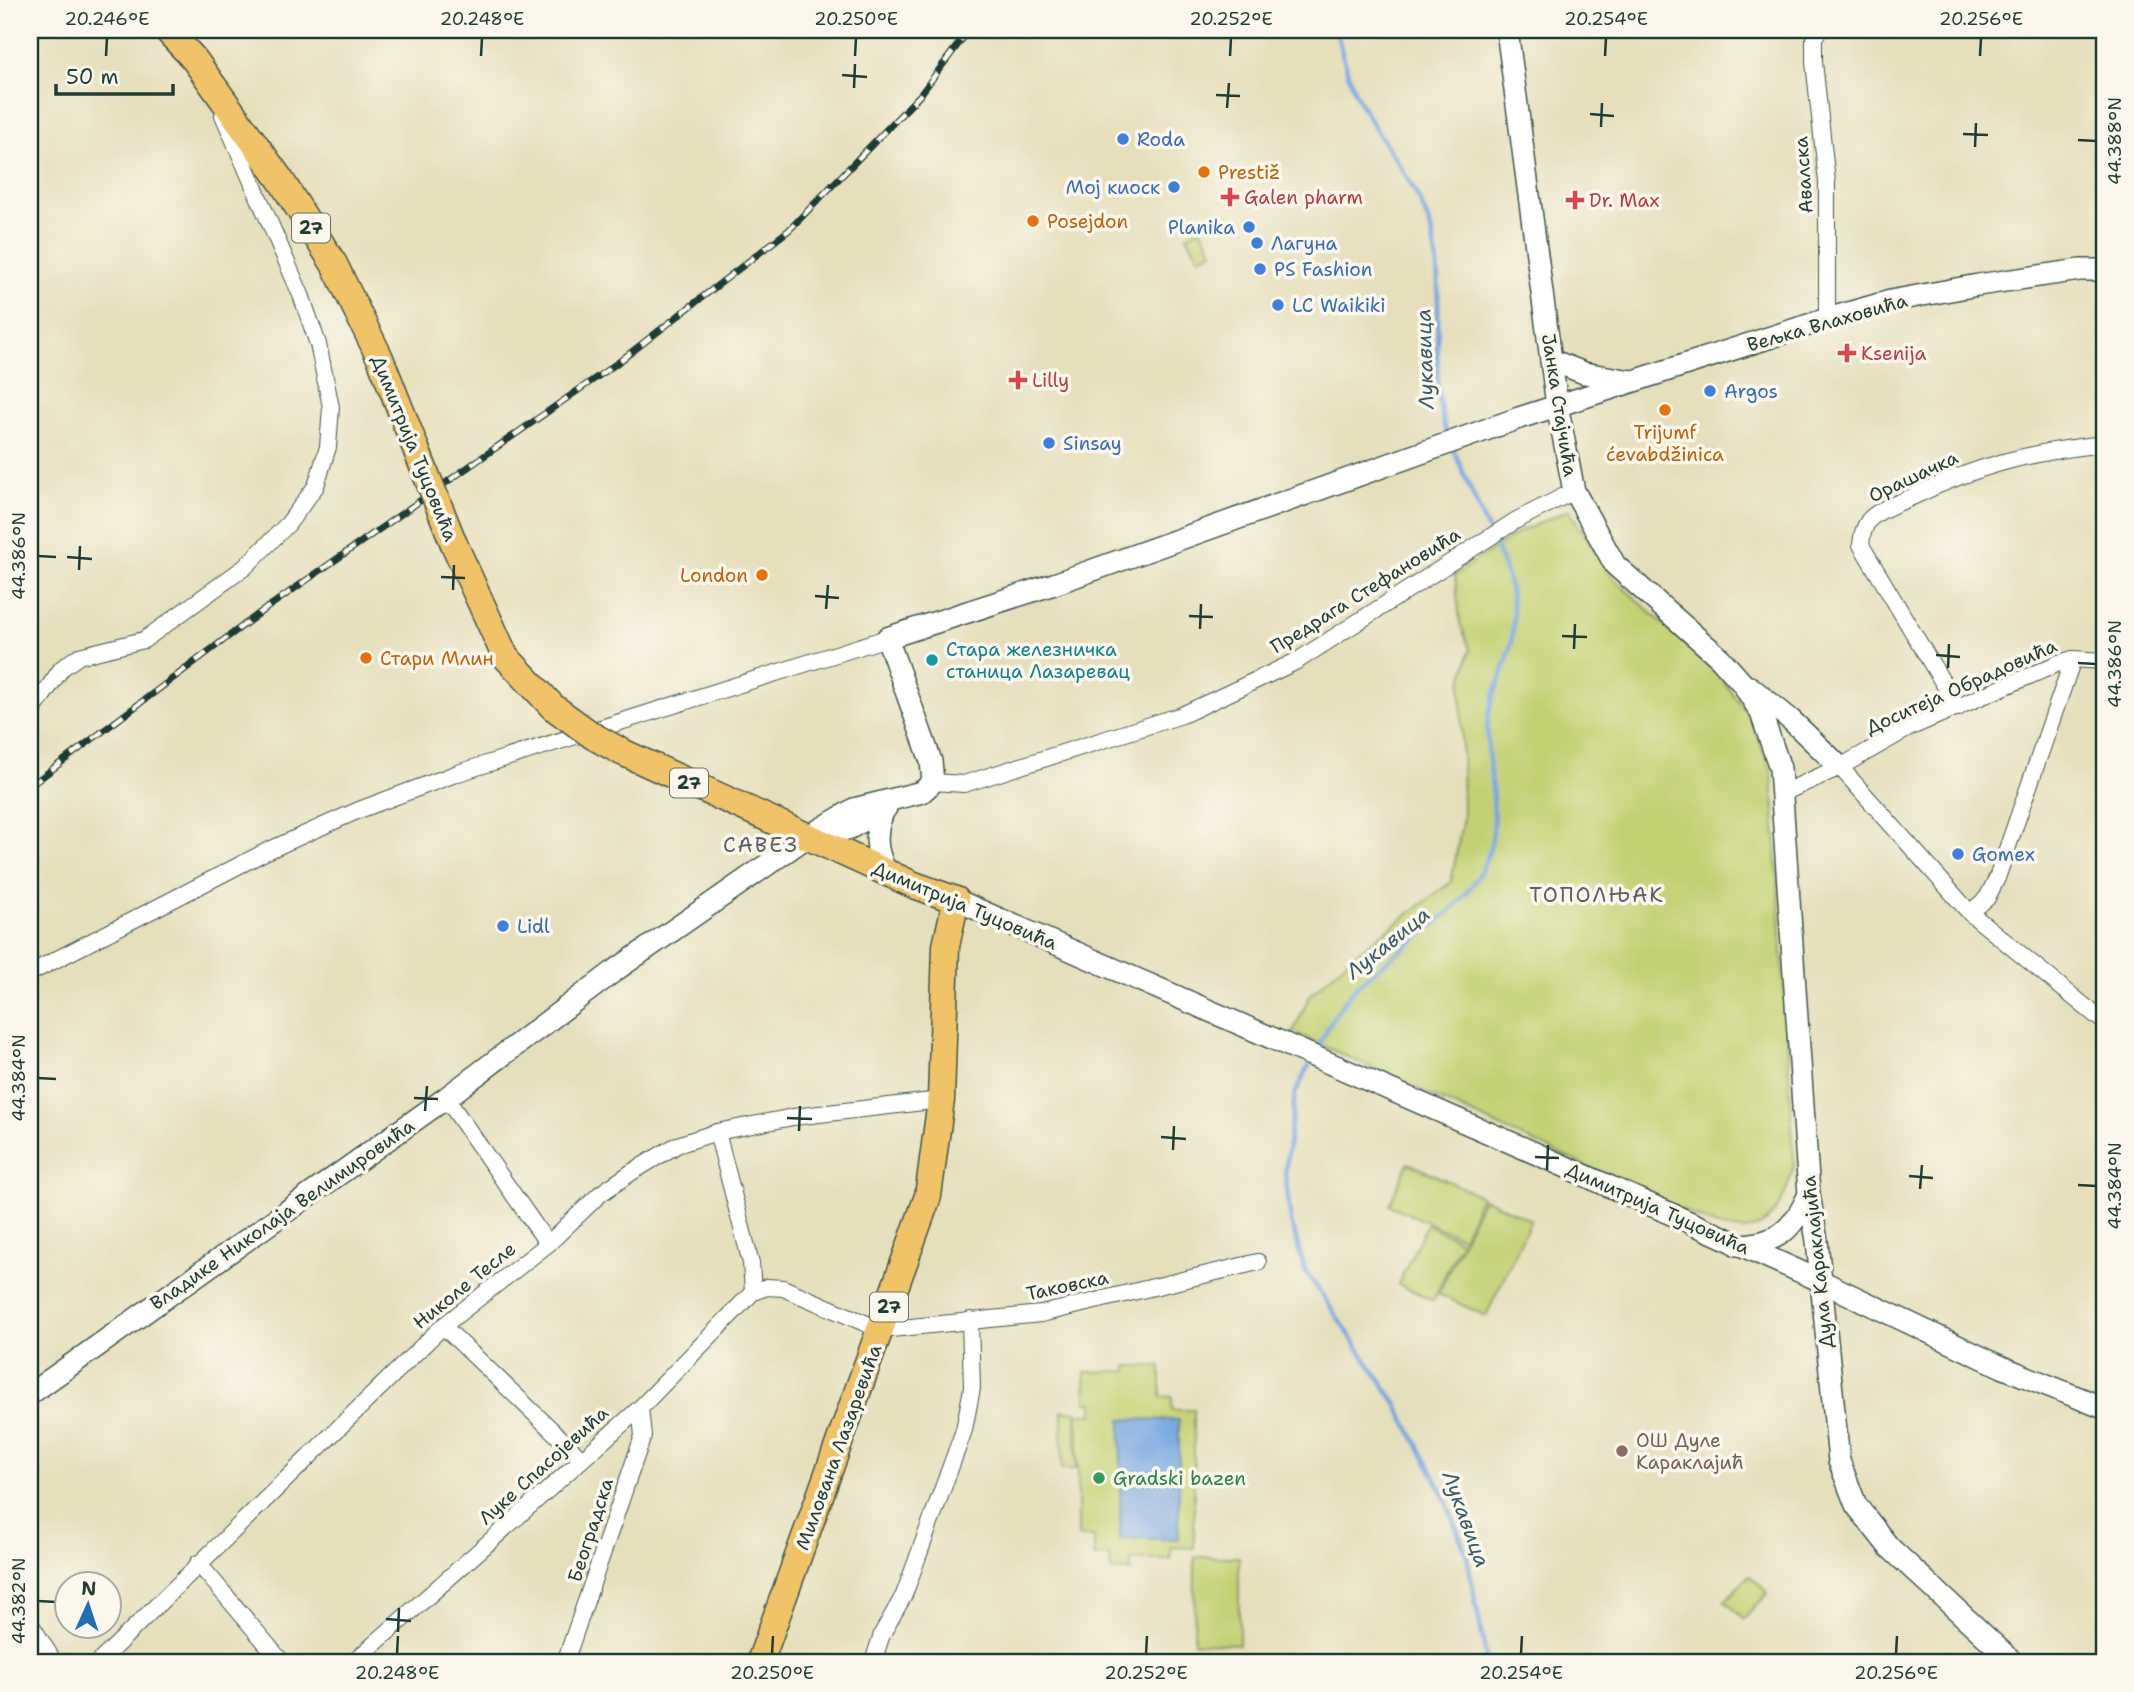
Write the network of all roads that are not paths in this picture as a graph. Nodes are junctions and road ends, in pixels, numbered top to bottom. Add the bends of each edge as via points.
1 (167, 30) edge
2 (1507, 30) edge
3 (1819, 30) edge
4 (213, 86) junction
5 (2104, 270) edge
6 (1827, 319) junction
7 (1552, 360) junction
8 (1637, 382) junction
9 (1557, 405) junction
10 (2104, 444) edge
11 (1574, 491) junction
12 (887, 638) junction
13 (2073, 659) junction
14 (2104, 661) edge
15 (1742, 683) junction
16 (1958, 708) junction
17 (30, 714) edge
18 (1840, 767) junction
19 (933, 782) junction
20 (1783, 793) junction
21 (888, 806) junction
22 (807, 837) junction
23 (886, 872) junction
24 (956, 900) junction
25 (1970, 913) junction
26 (30, 973) edge
27 (2104, 1022) edge
28 (446, 1098) junction
29 (941, 1100) junction
30 (717, 1132) junction
31 (1808, 1194) junction
32 (548, 1244) junction
33 (1737, 1245) junction
34 (1258, 1262) dead end
35 (1821, 1280) junction
36 (753, 1292) junction
37 (970, 1320) junction
38 (443, 1326) junction
39 (881, 1330) junction
40 (30, 1394) edge
41 (640, 1408) junction
42 (2104, 1408) edge
43 (619, 1425) junction
44 (643, 1436) junction
45 (581, 1458) junction
46 (198, 1563) junction
47 (30, 1623) edge
48 (54, 1662) edge
49 (99, 1662) edge
50 (282, 1662) edge
51 (354, 1662) edge
52 (565, 1662) edge
53 (760, 1662) edge
54 (873, 1662) edge
55 (2013, 1662) edge

1 - 4 main road, Димитрија Туцовића / 27
2 - 7 street, Јанка Стајчића
3 - 6 street, Авалска via 1814,38 1814,62 1827,182
4 - 17 street via 318,344 331,407 328,447 316,486 288,524 246,567 144,640 79,656 62,668
4 - 22 main road, Димитрија Туцовића / 27, bridge via 334,264 380,358 454,544 505,656 552,707 593,736
5 - 6 street, Вељка Влаховића via 1978,285 1890,301
6 - 8 street, Вељка Влаховића
7 - 8 street via 1584,373
7 - 9 street, Јанка Стајчића
8 - 9 street, Вељка Влаховића
9 - 11 street, Јанка Стајчића
9 - 12 street, Вељка Влаховића via 1054,584
10 - 16 street, Орашачка via 2039,451 1962,473 1870,519 1862,532 1861,545
11 - 15 street, Јанка Стајчића via 1615,565
11 - 19 street, Предрага Стефановића via 1453,559 1297,661 1182,715 964,784
12 - 19 street via 931,761
12 - 26 street via 458,773 359,810 265,852
13 - 14 street, Доситеја Обрадовића
13 - 16 street, Доситеја Обрадовића
13 - 25 street via 1997,878 1987,898
15 - 18 street via 1791,719
15 - 20 street, Јанка Стајчића via 1773,744
16 - 18 street, Доситеја Обрадовића via 1885,740
18 - 20 street, Доситеја Обрадовића
18 - 25 street
19 - 21 street via 922,792
20 - 31 street, Дула Караклајића
21 - 22 street via 850,828
21 - 23 street via 876,836
22 - 23 main road, Димитрија Туцовића / 27
22 - 28 street, Владике Николаја Велимировића via 613,972
23 - 24 main road, Димитрија Туцовића / 27
24 - 29 main road, Милована Лазаревића / 27 via 946,946
24 - 33 street, Димитрија Туцовића
25 - 27 street
28 - 32 street
28 - 40 street, Владике Николаја Велимировића
29 - 30 street, Николе Тесле via 793,1117
29 - 39 main road, Милована Лазаревића / 27 via 928,1196
30 - 32 street, Николе Тесле via 677,1144 632,1172 600,1194
30 - 36 street via 751,1263
31 - 33 street via 1785,1233
31 - 35 street, Дула Караклајића
32 - 38 street, Николе Тесле
33 - 35 street, Димитрија Туцовића
34 - 37 street, Таковска via 1041,1314
35 - 42 street, Димитрија Туцовића via 2002,1367
35 - 55 street, Дула Караклајића via 1835,1442 1849,1491 1889,1547
36 - 39 street via 783,1287
36 - 41 street, Луке Спасојевића
37 - 39 street, Таковска
37 - 54 street via 973,1378 964,1430 904,1595 882,1634
38 - 45 street
38 - 46 street, Николе Тесле
39 - 53 main road, Милована Лазаревића / 27
41 - 43 street, Луке Спасојевића
41 - 44 street, Београдска
43 - 44 street via 633,1425
43 - 45 street, Луке Спасојевића
44 - 52 street, Београдска
45 - 51 street, Луке Спасојевића
46 - 49 street, Николе Тесле
46 - 50 street
47 - 48 street

